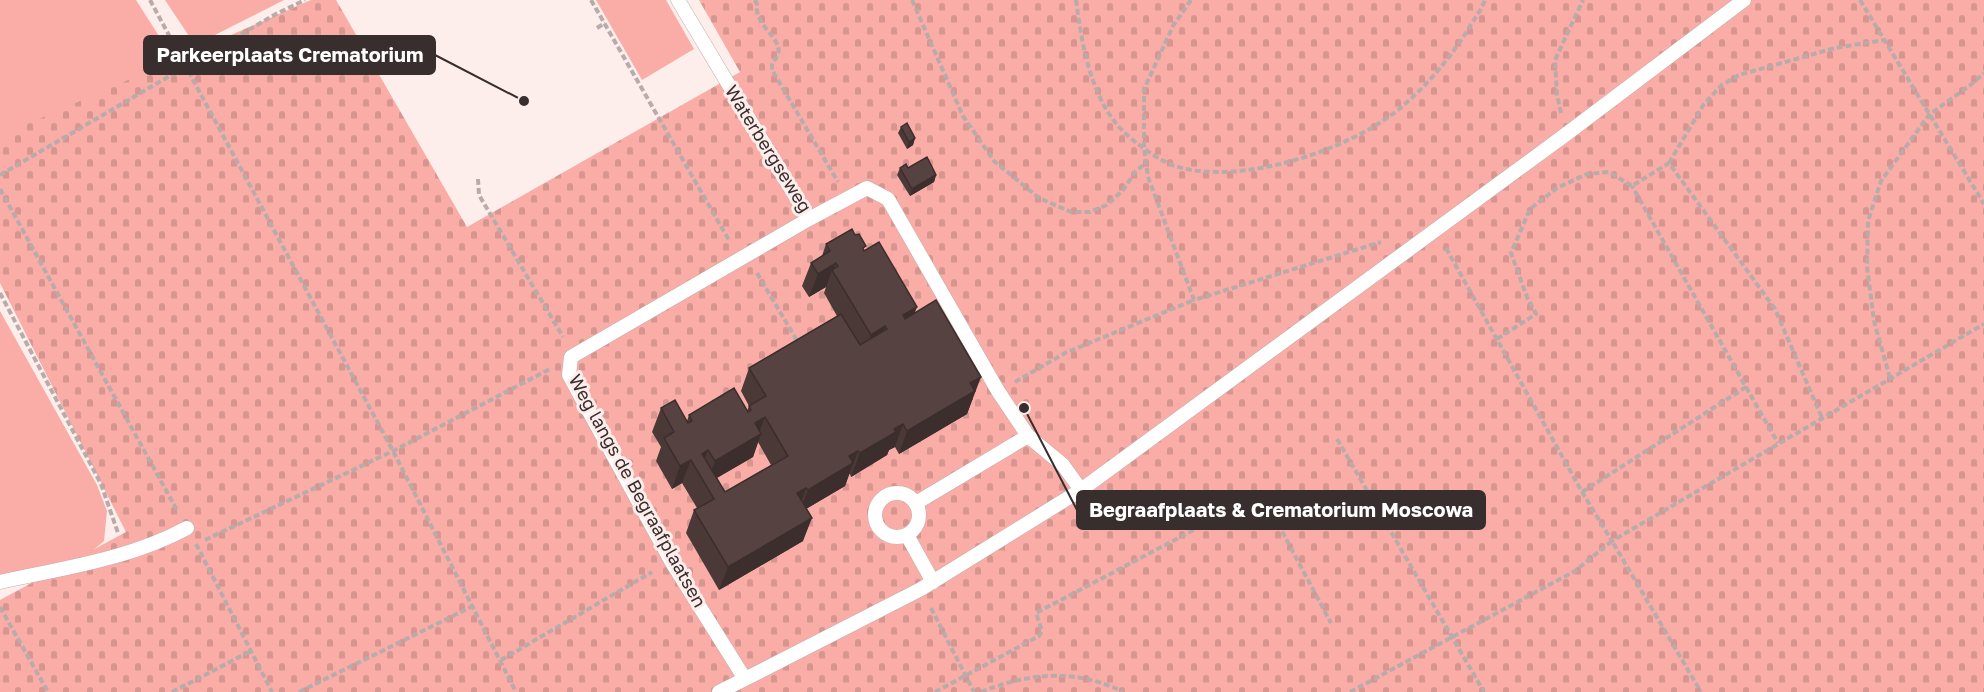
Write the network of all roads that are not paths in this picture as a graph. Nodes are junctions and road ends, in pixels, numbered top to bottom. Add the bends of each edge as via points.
1 (678, 0) edge
2 (1744, 0) edge
3 (809, 219) junction
4 (1028, 436) junction
5 (1082, 490) junction
6 (916, 503) junction
7 (187, 528) road end
8 (907, 535) junction
9 (0, 582) edge
10 (927, 585) junction
11 (745, 680) junction
12 (719, 692) edge

1 - 3 lane, Waterbergseweg
2 - 5 lane
3 - 4 lane, Waterbergseweg via 867,188 888,199 998,392
3 - 11 lane, Weg langs de Begraafplaatsen via 571,357 569,375 671,561
4 - 5 lane via 1063,465
4 - 6 lane
5 - 10 lane
6 - 8 lane via 919,518
6 - 8 lane via 906,494 890,493 878,502 875,510 880,531 893,537
7 - 9 lane via 126,554
8 - 10 lane
10 - 11 lane
11 - 12 lane

